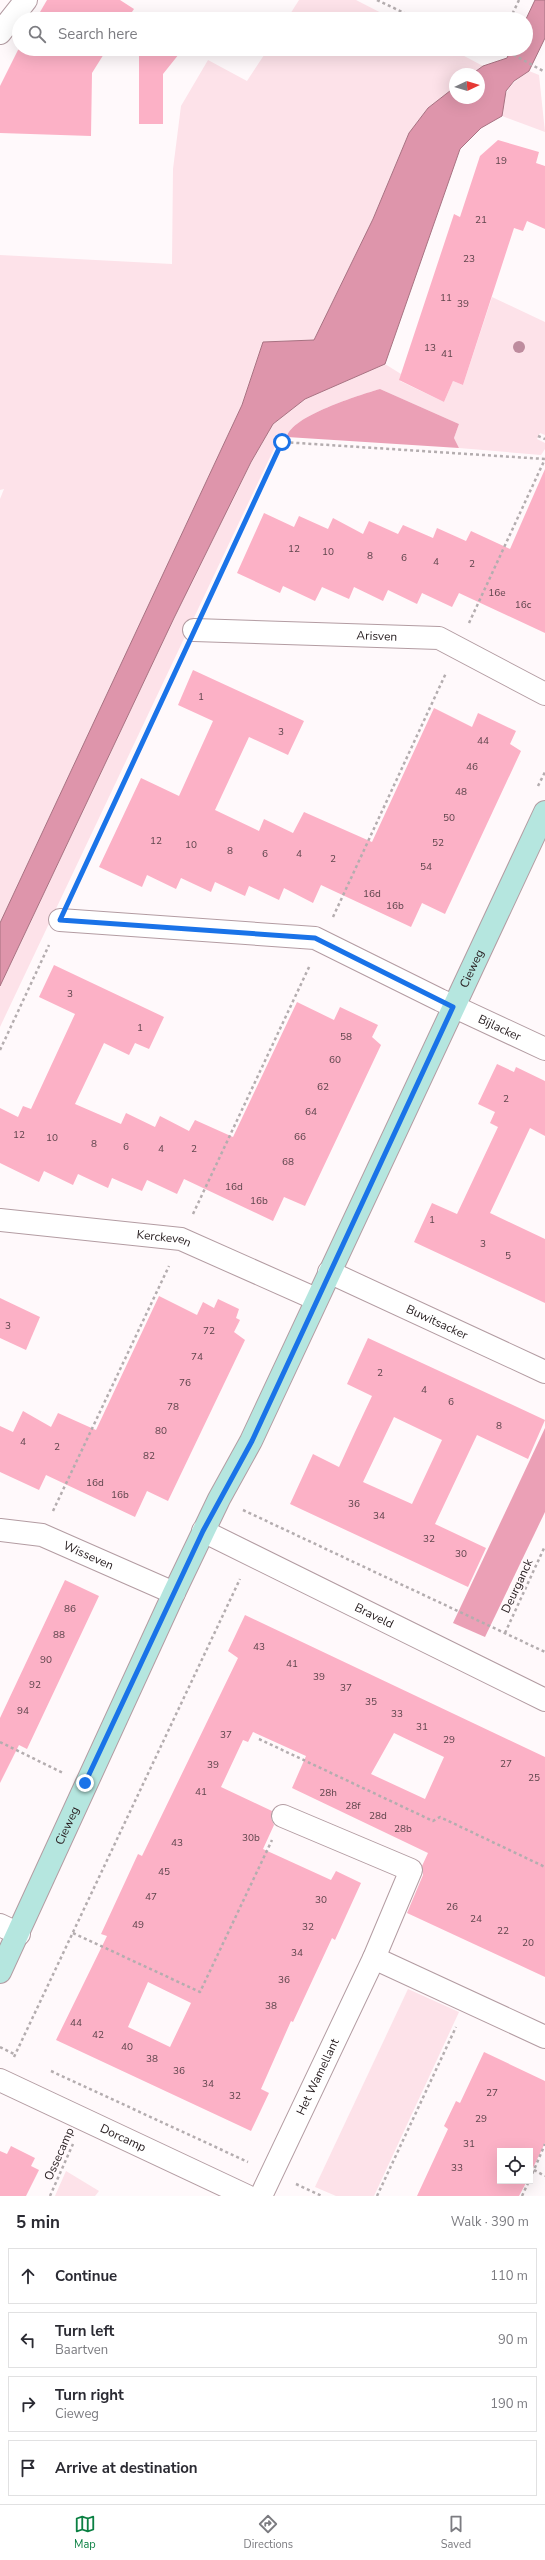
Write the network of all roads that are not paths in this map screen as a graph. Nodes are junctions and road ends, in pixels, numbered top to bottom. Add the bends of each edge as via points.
1 (26, 0) edge
2 (17, 12) edge
3 (12, 18) edge
4 (0, 33) edge
5 (194, 630) road end
6 (545, 694) edge
7 (545, 812) edge
8 (60, 920) road end
9 (453, 1007) junction
10 (545, 1049) edge
11 (0, 1220) edge
12 (329, 1272) junction
13 (316, 1299) junction
14 (545, 1372) edge
15 (0, 1530) edge
16 (203, 1531) junction
17 (174, 1593) junction
18 (545, 1700) edge
19 (283, 1816) road end
20 (9, 1930) edge
21 (374, 1958) junction
22 (0, 1972) edge
23 (545, 2037) edge
24 (2, 2081) edge
25 (247, 2196) edge
26 (261, 2196) edge

1 - 2 street
3 - 4 street
5 - 6 street, Arisven via 440,638
7 - 9 street, Cieweg
8 - 9 street, Bijlacker via 315,938
9 - 10 street, Bijlacker
9 - 12 street, Cieweg
11 - 13 street, Kerckeven via 181,1239
12 - 13 street, Cieweg
12 - 14 street, Buwitsacker
13 - 16 street, Cieweg via 252,1441
15 - 17 street, Wisseven via 42,1535
16 - 17 street, Cieweg
16 - 18 street, Braveld
17 - 20 street, Cieweg via 85,1783
19 - 21 street, Het Wamellant via 411,1870
20 - 22 street, Cieweg
21 - 23 street
21 - 26 street, Het Wamellant
24 - 25 street, Dorcamp

